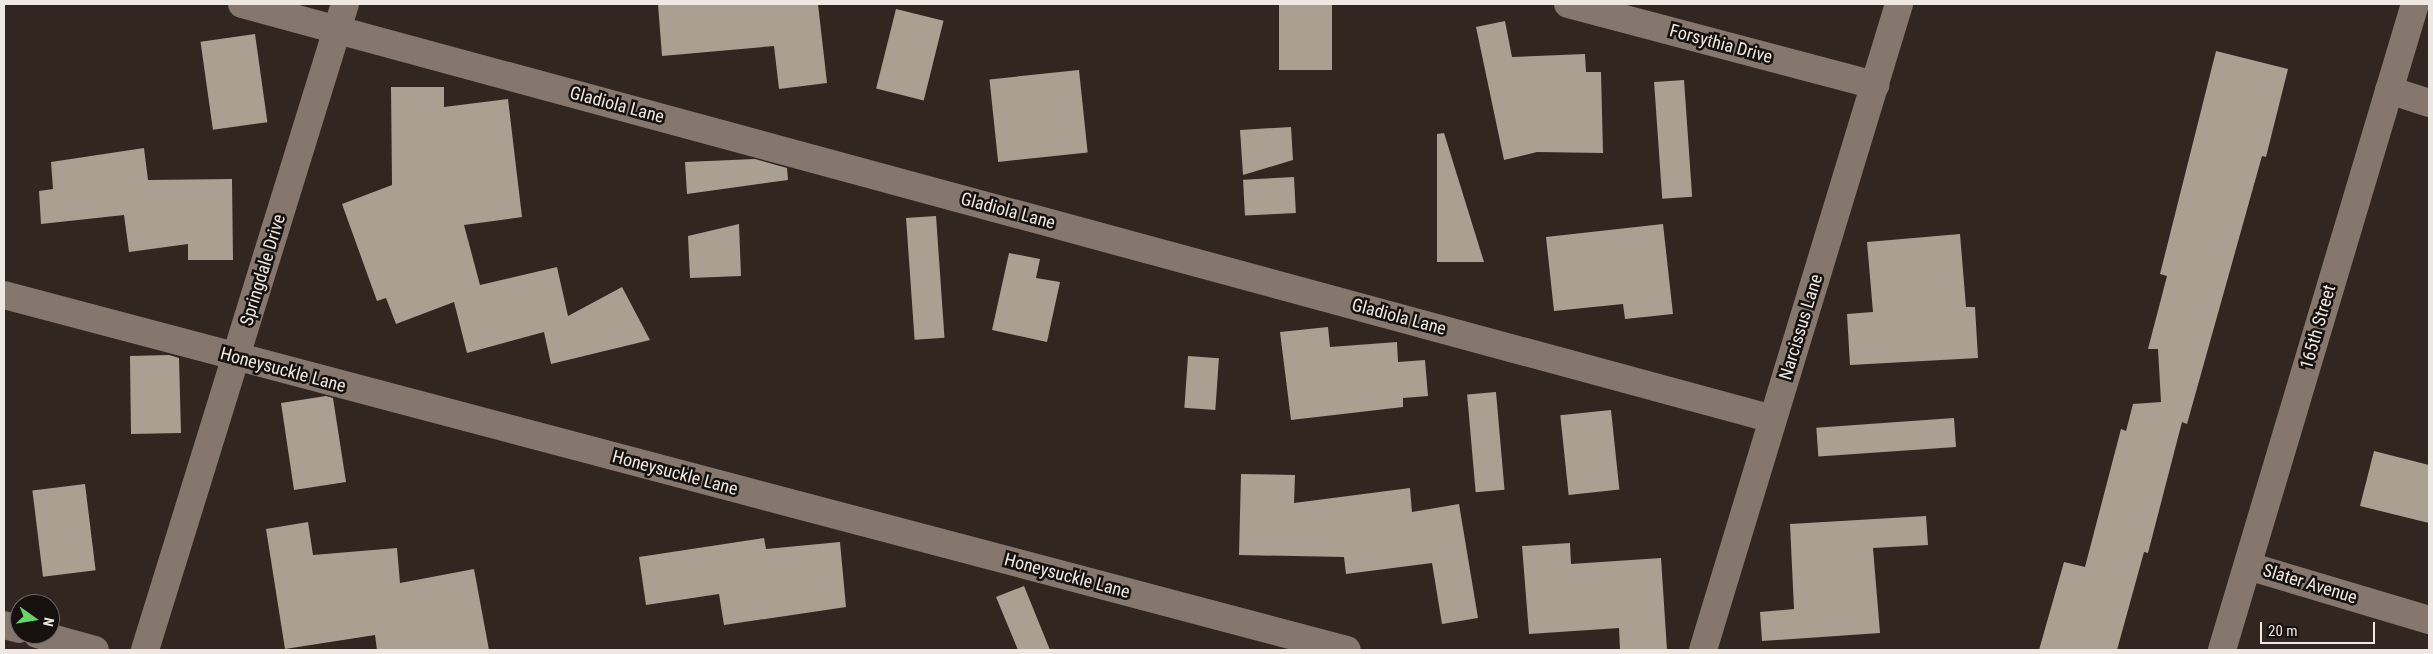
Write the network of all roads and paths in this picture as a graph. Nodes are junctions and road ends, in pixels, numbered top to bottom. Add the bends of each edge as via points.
1 (242, 4) edge
2 (344, 4) edge
3 (1568, 4) edge
4 (1899, 4) edge
5 (2414, 4) edge
6 (336, 29) junction
7 (1875, 85) junction
8 (2388, 90) junction
9 (2429, 103) edge
10 (4, 295) edge
11 (236, 357) junction
12 (1774, 419) junction
13 (2248, 566) junction
14 (2429, 620) edge
15 (60, 640) edge
16 (95, 650) edge
17 (145, 650) edge
18 (1346, 650) edge
19 (1703, 650) edge
20 (2222, 650) edge

1 - 6 street, Gladiola Lane
2 - 6 street, Springdale Drive
3 - 7 street, Forsythia Drive
4 - 7 street, Narcissus Lane
5 - 8 street, 165th Street
6 - 11 street, Springdale Drive
6 - 12 street, Gladiola Lane
7 - 12 street, Narcissus Lane
8 - 9 street
8 - 13 street, 165th Street
10 - 11 street, Honeysuckle Lane
11 - 17 street, Springdale Drive
11 - 18 street, Honeysuckle Lane
12 - 19 street, Narcissus Lane
13 - 14 street, Slater Avenue
13 - 20 street, 165th Street
15 - 16 street

